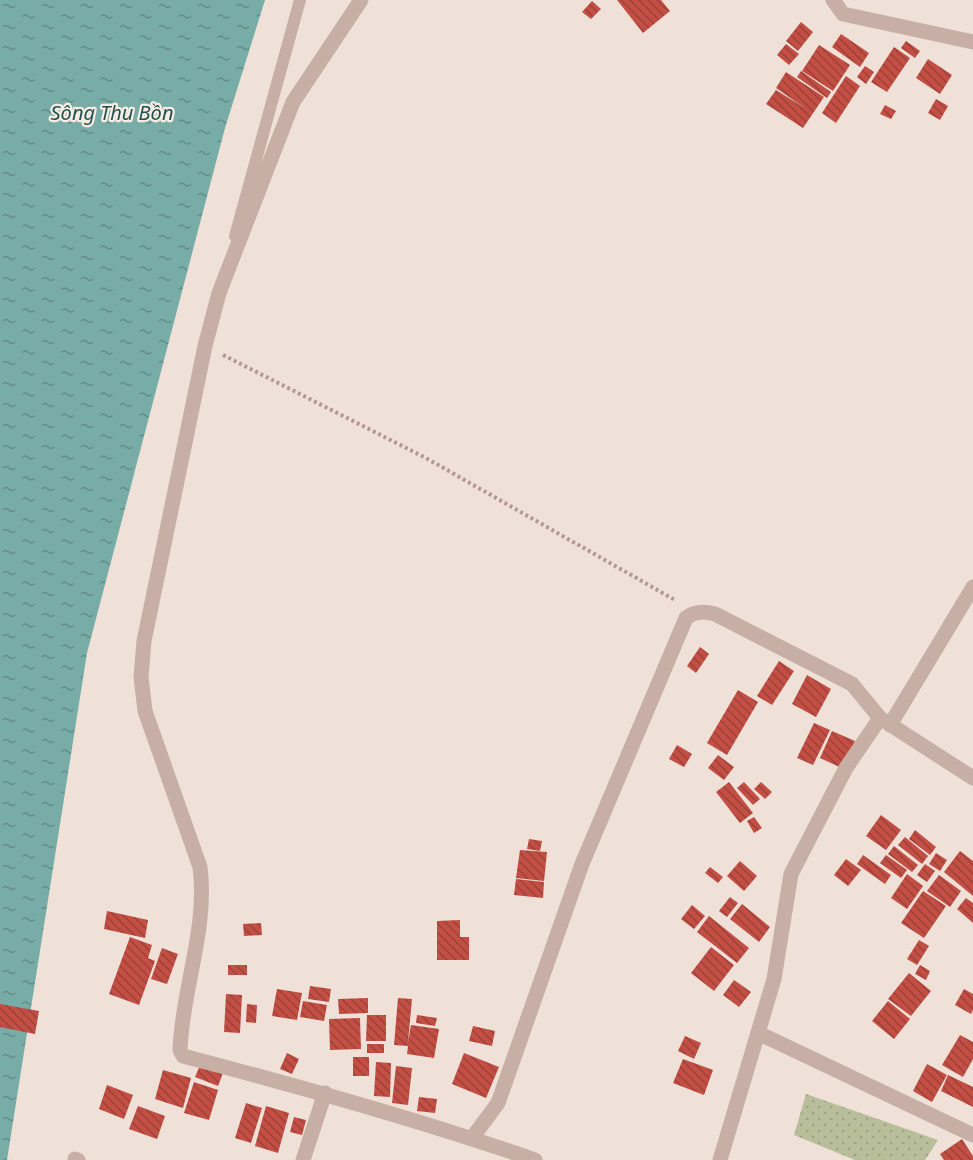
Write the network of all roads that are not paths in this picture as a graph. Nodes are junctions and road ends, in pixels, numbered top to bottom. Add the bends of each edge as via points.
1 (300, 0) edge
2 (361, 0) edge
3 (832, 0) edge
4 (973, 42) edge
5 (219, 293) junction
6 (973, 587) edge
7 (885, 722) junction
8 (973, 778) edge
9 (758, 1033) junction
10 (325, 1093) junction
11 (973, 1135) edge
12 (472, 1138) junction
13 (303, 1160) edge
14 (535, 1160) edge
15 (720, 1160) edge

1 - 5 lane
2 - 5 street via 293,102
3 - 4 street via 843,14
5 - 10 street via 144,641 141,677 145,711 200,867 202,883 180,1050 183,1056
6 - 7 street
7 - 8 street
7 - 9 street via 846,768 791,874 774,979
7 - 12 street via 852,684 715,614 697,612 686,618 582,864 498,1103
9 - 11 street
9 - 15 street
10 - 12 street
10 - 13 street
12 - 14 street

